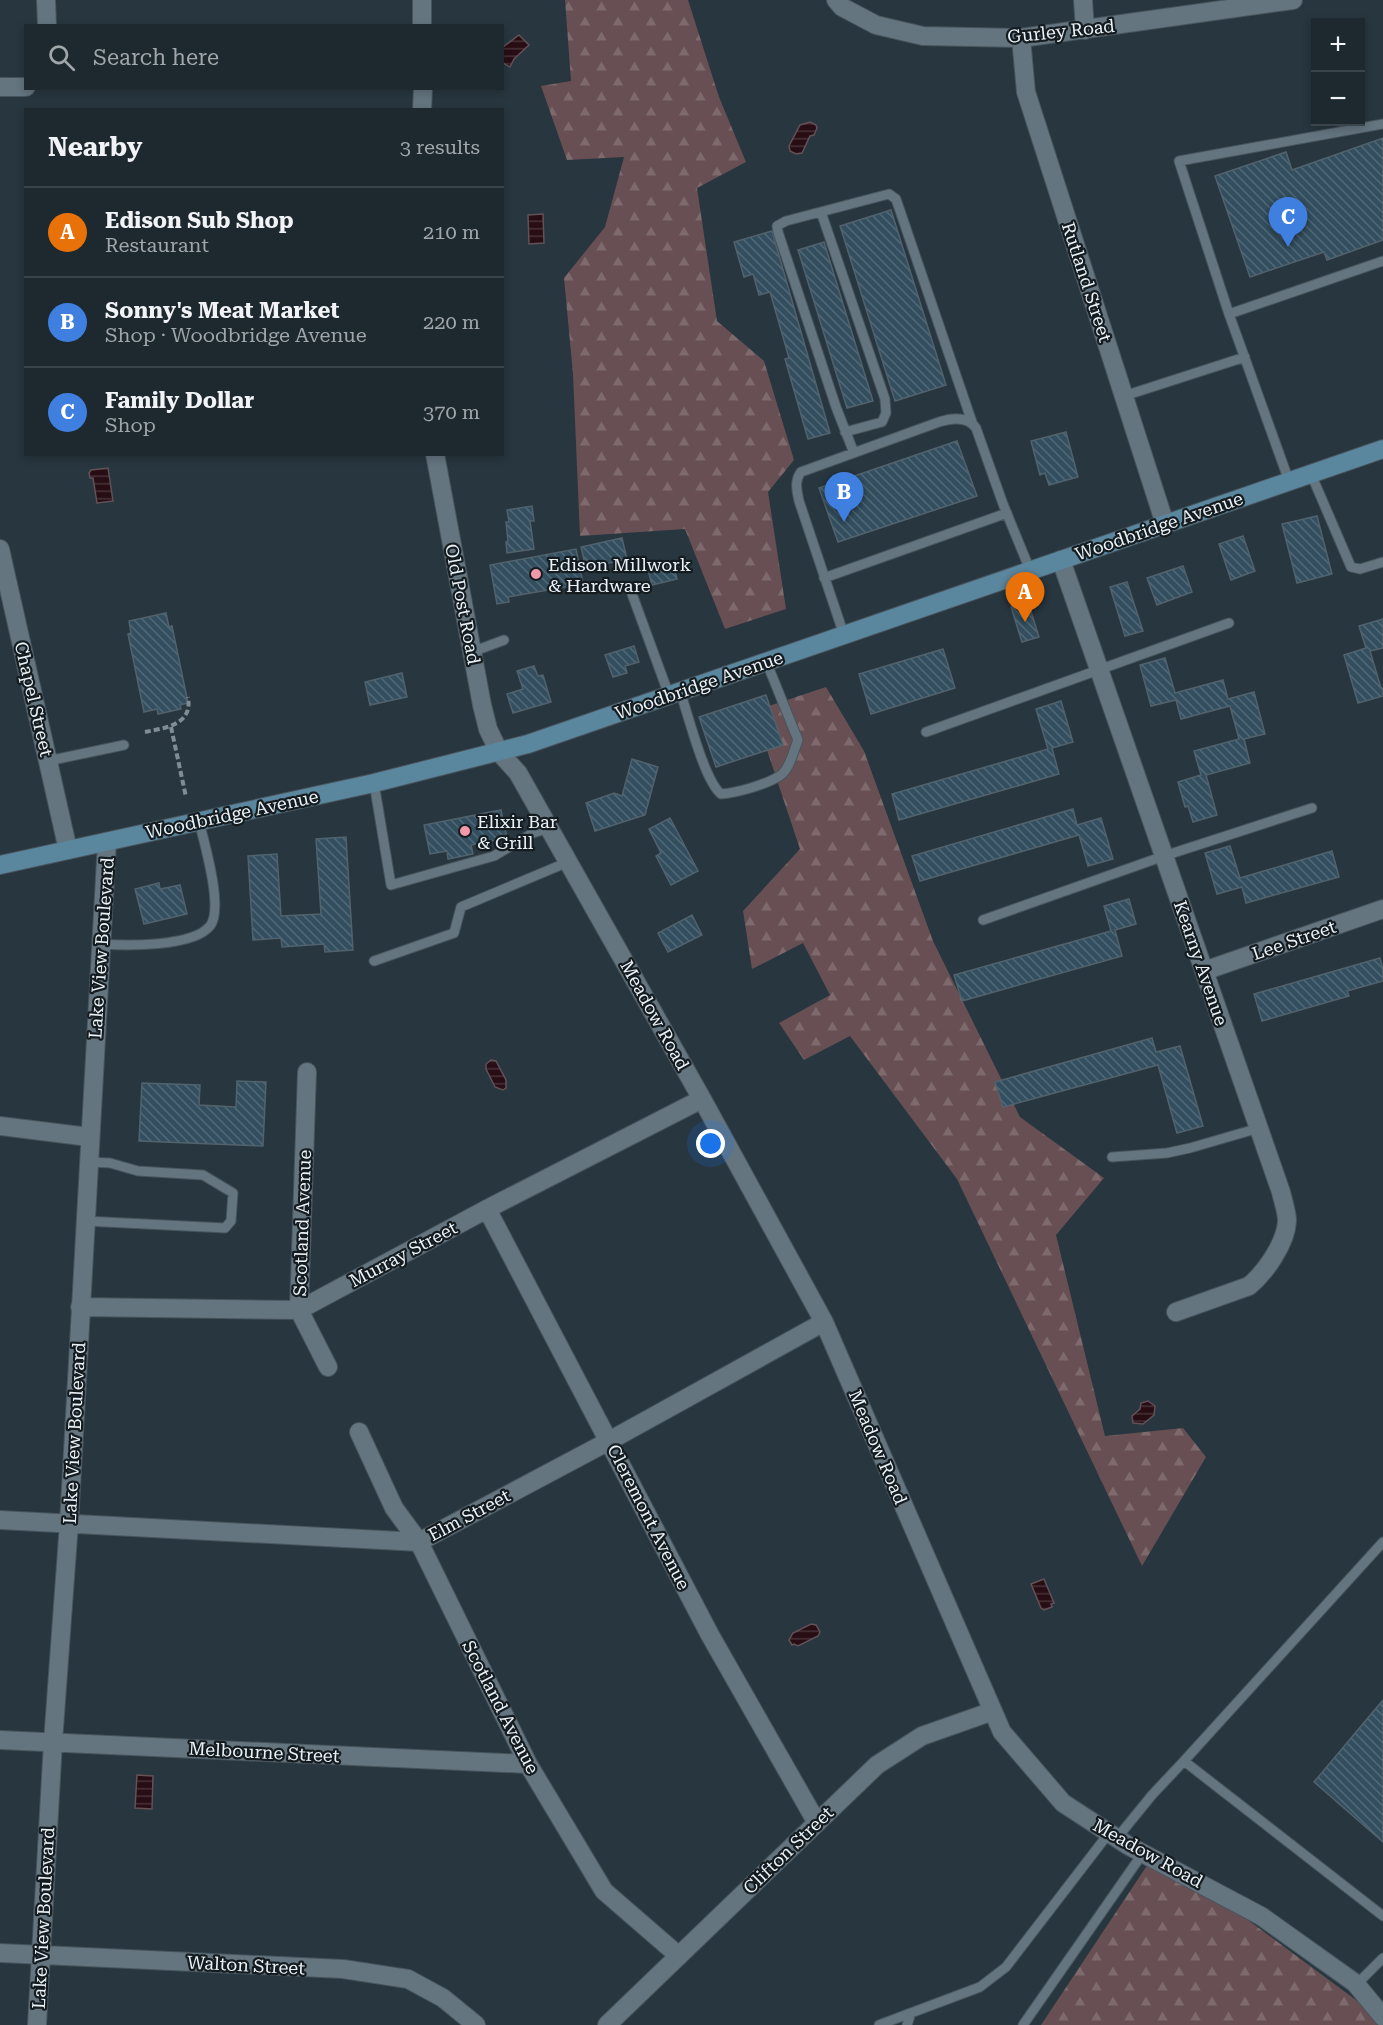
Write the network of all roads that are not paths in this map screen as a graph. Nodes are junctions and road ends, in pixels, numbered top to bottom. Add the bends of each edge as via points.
1 (46, 0) edge
2 (422, 0) edge
3 (836, 0) edge
4 (1083, 0) edge
5 (1293, 0) edge
6 (47, 24) edge
7 (422, 24) edge
8 (1085, 30) junction
9 (1021, 38) junction
10 (0, 87) edge
11 (24, 87) edge
12 (423, 90) edge
13 (422, 108) edge
14 (1383, 124) edge
15 (821, 212) junction
16 (1383, 261) edge
17 (1229, 314) junction
18 (1245, 357) junction
19 (1124, 396) junction
20 (972, 422) junction
21 (845, 432) junction
22 (1383, 448) edge
23 (854, 453) junction
24 (435, 456) edge
25 (1311, 474) junction
26 (1289, 481) junction
27 (1007, 513) junction
28 (1165, 524) junction
29 (0, 549) edge
30 (1060, 560) junction
31 (1383, 562) edge
32 (1030, 570) junction
33 (824, 579) junction
34 (632, 594) dead end
35 (1229, 623) dead end
36 (844, 635) junction
37 (504, 640) dead end
38 (472, 652) junction
39 (766, 661) junction
40 (1099, 669) junction
41 (675, 693) junction
42 (926, 732) dead end
43 (124, 745) dead end
44 (499, 752) junction
45 (48, 761) junction
46 (374, 783) junction
47 (1312, 808) dead end
48 (199, 821) junction
49 (549, 828) junction
50 (107, 842) junction
51 (68, 850) junction
52 (1164, 856) junction
53 (568, 862) junction
54 (0, 865) edge
55 (1383, 909) edge
56 (983, 920) dead end
57 (101, 944) junction
58 (374, 961) dead end
59 (1204, 971) junction
60 (307, 1072) dead end
61 (702, 1099) junction
62 (0, 1126) edge
63 (1259, 1128) junction
64 (89, 1137) junction
65 (1112, 1158) dead end
66 (88, 1162) junction
67 (487, 1209) junction
68 (85, 1221) junction
69 (80, 1307) junction
70 (299, 1310) junction
71 (1176, 1312) dead end
72 (824, 1322) junction
73 (328, 1367) dead end
74 (359, 1432) dead end
75 (609, 1441) junction
76 (0, 1520) edge
77 (69, 1523) junction
78 (419, 1542) junction
79 (1383, 1542) edge
80 (993, 1711) junction
81 (0, 1740) edge
82 (53, 1743) junction
83 (1184, 1761) junction
84 (528, 1764) junction
85 (817, 1823) junction
86 (1113, 1836) junction
87 (1143, 1853) junction
88 (1383, 1916) edge
89 (0, 1953) edge
90 (40, 1954) junction
91 (679, 1956) junction
92 (1383, 1958) edge
93 (1356, 1985) junction
94 (912, 2013) junction
95 (1383, 2017) edge
96 (37, 2025) edge
97 (476, 2025) edge
98 (607, 2025) edge
99 (879, 2025) edge
100 (907, 2025) edge
101 (1023, 2025) edge

1 - 6 street
2 - 7 street
3 - 9 street, Gurley Road via 876,25 923,36
4 - 8 street
5 - 8 street, Gurley Road
8 - 9 street, Gurley Road
9 - 19 street, Rutland Street via 1026,92
10 - 11 street
12 - 13 street
14 - 17 lane via 1179,161
15 - 20 lane via 889,194 896,199
15 - 21 lane via 885,399 882,422
15 - 21 lane via 777,226
16 - 17 lane
17 - 18 lane
18 - 19 lane
18 - 26 lane
19 - 28 street, Rutland Street
20 - 23 lane via 939,422
20 - 27 lane
21 - 23 lane
22 - 25 main road, Woodbridge Avenue
23 - 33 lane via 798,476 799,501
24 - 38 street, Old Post Road
25 - 26 main road, Woodbridge Avenue
25 - 31 lane via 1351,567 1360,569
26 - 28 main road, Woodbridge Avenue
27 - 32 lane
27 - 33 lane
28 - 30 main road, Woodbridge Avenue
29 - 45 street, Chapel Street
30 - 32 main road, Woodbridge Avenue
30 - 40 street, Kearny Avenue
32 - 36 main road, Woodbridge Avenue
33 - 36 lane
34 - 41 lane
35 - 40 lane
36 - 39 main road, Woodbridge Avenue
37 - 38 lane
38 - 44 street, Old Post Road via 488,729
39 - 41 main road, Woodbridge Avenue
39 - 41 lane via 798,740 781,775 740,793 717,791
40 - 42 lane
40 - 52 street, Kearny Avenue
41 - 44 main road, Woodbridge Avenue
43 - 45 lane
44 - 46 main road, Woodbridge Avenue
44 - 49 street, Meadow Road via 518,772
45 - 51 street, Chapel Street
46 - 48 main road, Woodbridge Avenue
46 - 49 lane via 391,885 494,856
47 - 52 lane
48 - 50 main road, Woodbridge Avenue
48 - 57 lane via 214,894 210,926 174,941
49 - 53 street, Meadow Road
50 - 51 main road, Woodbridge Avenue
50 - 57 street, Lake View Boulevard
51 - 54 main road, Woodbridge Avenue
52 - 56 lane
52 - 59 street, Kearny Avenue
53 - 58 lane via 461,907 454,933
53 - 61 street, Meadow Road
55 - 59 street, Lee Street
57 - 64 street, Lake View Boulevard
59 - 63 street, Kearny Avenue
60 - 70 street, Scotland Avenue
61 - 67 street, Murray Street
61 - 72 street, Meadow Road
62 - 64 street
63 - 65 lane via 1167,1153
63 - 71 street, Kearny Avenue via 1281,1192 1286,1230 1272,1260 1249,1286
64 - 66 street, Lake View Boulevard
66 - 68 street, Lake View Boulevard
66 - 68 lane via 138,1171 203,1175 233,1192 231,1221 225,1228
67 - 70 street, Murray Street
67 - 75 street, Cleremont Avenue
68 - 69 street, Lake View Boulevard
69 - 70 street, Murray Street
69 - 77 street, Lake View Boulevard
70 - 73 street, Scotland Avenue
72 - 75 street, Elm Street
72 - 80 street, Meadow Road
74 - 78 street, Scotland Avenue via 394,1508
75 - 78 street, Elm Street
75 - 85 street, Cleremont Avenue via 710,1635
76 - 77 street, Elm Street
77 - 78 street, Elm Street
77 - 82 street, Lake View Boulevard
78 - 84 street, Scotland Avenue
79 - 83 lane
80 - 85 street, Clifton Street via 922,1736 877,1765
80 - 86 street, Meadow Road via 1002,1732 1062,1803
81 - 82 street, Melbourne Street
82 - 84 street, Melbourne Street
82 - 90 street, Lake View Boulevard
83 - 86 lane
83 - 88 lane
84 - 91 street, Scotland Avenue via 604,1891
85 - 91 street, Clifton Street
86 - 87 street, Meadow Road
86 - 94 lane via 1006,1967 980,1987
87 - 93 street, Meadow Road via 1261,1916
87 - 101 lane
89 - 90 street, Walton Street
90 - 96 street, Lake View Boulevard
90 - 97 street, Walton Street via 343,1969 408,1979 443,1998
91 - 98 street, Clifton Street
92 - 93 lane
93 - 95 street, Meadow Road
94 - 99 lane
94 - 100 lane

